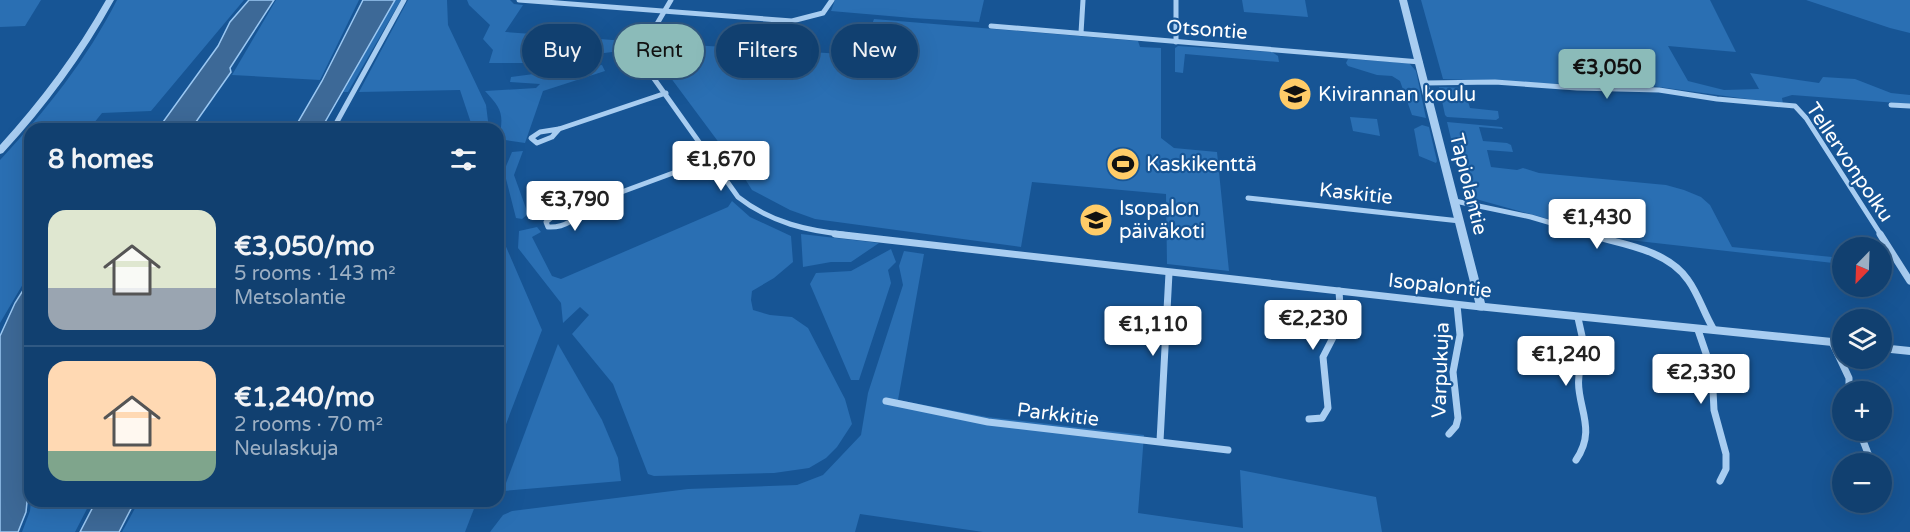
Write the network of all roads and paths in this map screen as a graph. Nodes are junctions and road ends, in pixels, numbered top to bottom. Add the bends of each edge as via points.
1 (110, 0) edge
2 (404, 0) edge
3 (519, 0) edge
4 (671, 0) edge
5 (832, 0) edge
6 (1083, 0) edge
7 (1176, 0) edge
8 (1403, 0) edge
9 (665, 10) junction
10 (991, 26) dead end
11 (1081, 33) junction
12 (1176, 42) junction
13 (1420, 62) junction
14 (1425, 83) junction
15 (666, 93) junction
16 (1891, 105) dead end
17 (1910, 106) edge
18 (25, 123) edge
19 (336, 123) edge
20 (24, 124) edge
21 (559, 129) dead end
22 (0, 151) edge
23 (711, 159) junction
24 (1248, 198) dead end
25 (1455, 201) junction
26 (584, 206) junction
27 (1460, 221) junction
28 (1169, 273) junction
29 (1910, 281) edge
30 (1339, 291) junction
31 (1457, 305) junction
32 (1481, 307) junction
33 (1578, 318) junction
34 (1698, 330) junction
35 (1714, 330) junction
36 (1832, 342) edge
37 (1892, 349) edge
38 (1910, 351) edge
39 (886, 401) dead end
40 (1309, 420) dead end
41 (1449, 434) dead end
42 (1160, 441) junction
43 (1228, 450) dead end
44 (1576, 460) dead end
45 (1720, 481) dead end

1 - 18 street via 74,60
2 - 19 street
3 - 9 street
4 - 9 street
5 - 9 street via 823,13 792,21
6 - 11 street
7 - 12 street
8 - 13 street, Tapiolantie
9 - 15 street, Isopalontie via 641,51 645,66
10 - 11 street, Otsontie
11 - 12 street, Otsontie
12 - 13 street, Otsontie
13 - 14 street, Tapiolantie
14 - 25 street, Tapiolantie
14 - 29 street, Tellervonpolku via 1650,89 1798,108
15 - 21 street
15 - 23 street, Isopalontie
16 - 17 street
20 - 22 street
23 - 26 street
23 - 28 street, Isopalontie via 738,197 766,217 815,231
24 - 27 street, Kaskitie
25 - 27 street, Tapiolantie
25 - 35 street via 1531,217 1660,256 1687,275
26 - 26 street via 551,218 546,222 548,227 576,219
27 - 32 street, Tapiolantie
28 - 30 street, Isopalontie
28 - 42 street
30 - 31 street, Isopalontie
30 - 40 street via 1341,322 1323,357 1328,408 1322,418
31 - 32 street, Isopalontie
31 - 41 street, Varpukuja via 1460,335 1453,372 1458,418
32 - 33 street, Isopalontie
33 - 34 street, Isopalontie
33 - 44 street via 1586,354 1579,367 1578,386 1588,442
34 - 35 street, Isopalontie
34 - 45 street via 1712,371 1714,410 1726,454 1726,469
35 - 36 street, Isopalontie
37 - 38 street
39 - 42 street, Parkkitie via 962,418
42 - 43 street, Parkkitie

